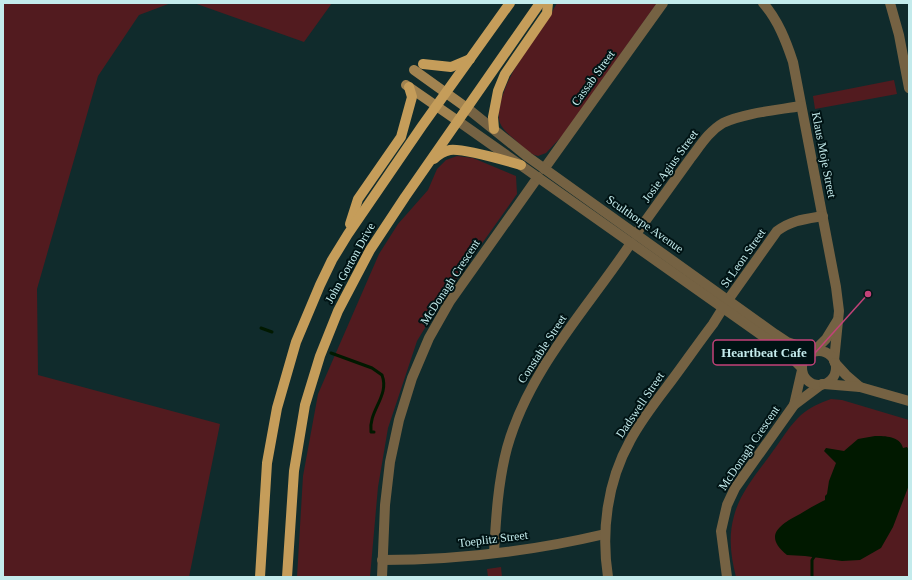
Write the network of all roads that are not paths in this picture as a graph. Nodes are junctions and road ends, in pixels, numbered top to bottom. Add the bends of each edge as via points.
1 (510, 3) edge
2 (540, 3) edge
3 (548, 3) edge
4 (663, 3) edge
5 (764, 3) edge
6 (890, 3) edge
7 (470, 59) junction
8 (423, 64) dead end
9 (414, 70) dead end
10 (909, 88) edge
11 (446, 93) junction
12 (437, 106) junction
13 (801, 106) junction
14 (467, 108) junction
15 (458, 121) junction
16 (494, 129) junction
17 (522, 165) junction
18 (427, 166) junction
19 (541, 173) junction
20 (823, 216) junction
21 (348, 234) junction
22 (634, 238) junction
23 (726, 304) junction
24 (838, 319) junction
25 (814, 351) junction
26 (835, 362) junction
27 (802, 369) junction
28 (823, 384) junction
29 (860, 387) junction
30 (909, 401) edge
31 (794, 405) junction
32 (605, 534) junction
33 (494, 553) junction
34 (382, 560) junction
35 (260, 577) edge
36 (287, 577) edge
37 (382, 577) edge
38 (608, 577) edge
39 (727, 577) edge

1 - 7 main road, John Gorton Drive
2 - 14 main road, John Gorton Drive
3 - 16 main road via 547,13 505,74 498,91 493,117
4 - 19 street, Cassab Street
5 - 13 street, Klaus Moje Street via 786,42 793,62
6 - 10 street
7 - 8 main road via 451,67
7 - 11 main road, John Gorton Drive
9 - 11 main road
11 - 12 main road, John Gorton Drive
11 - 14 main road
12 - 15 main road
12 - 21 main road, John Gorton Drive
12 - 21 main road via 407,86 412,97 401,137 358,199
13 - 20 street, Klaus Moje Street
13 - 22 street, Josie Agius Street via 745,116 722,124 711,133
14 - 15 main road, John Gorton Drive
14 - 16 street, Sculthorpe Avenue
15 - 17 street, Sculthorpe Avenue
15 - 18 main road, John Gorton Drive
16 - 19 street, Sculthorpe Avenue
17 - 18 main road via 451,150 439,154
17 - 19 street, Sculthorpe Avenue
18 - 36 main road, John Gorton Drive via 404,197 362,264 338,311 320,356 305,405 294,471
19 - 22 street, Sculthorpe Avenue
19 - 34 street, McDonagh Crescent via 450,301 429,338 412,378 390,462
20 - 23 street, St Leon Street via 799,220 777,231
20 - 24 street, Klaus Moje Street via 836,287
21 - 35 main road, John Gorton Drive via 326,272 304,322 280,396 268,463
22 - 23 street, Sculthorpe Avenue
22 - 33 street, Constable Street via 547,361 524,403 507,447 497,500
23 - 25 street, Sculthorpe Avenue via 787,342
23 - 27 street, Sculthorpe Avenue
23 - 32 street, Dadswell Street via 644,418 630,442 614,480
24 - 25 street via 826,339
24 - 26 street, Klaus Moje Street
25 - 26 street via 828,354
25 - 27 street via 806,356
26 - 28 street via 834,376
26 - 29 street
27 - 28 street via 803,375 811,383
27 - 31 street, McDonagh Crescent
28 - 29 street
28 - 31 street, McDonagh Crescent
29 - 30 street
31 - 39 street, McDonagh Crescent via 735,488 727,505 721,531
32 - 33 street, Toeplitz Street
32 - 38 street, Dadswell Street
33 - 34 street, Toeplitz Street
34 - 37 street, McDonagh Crescent

